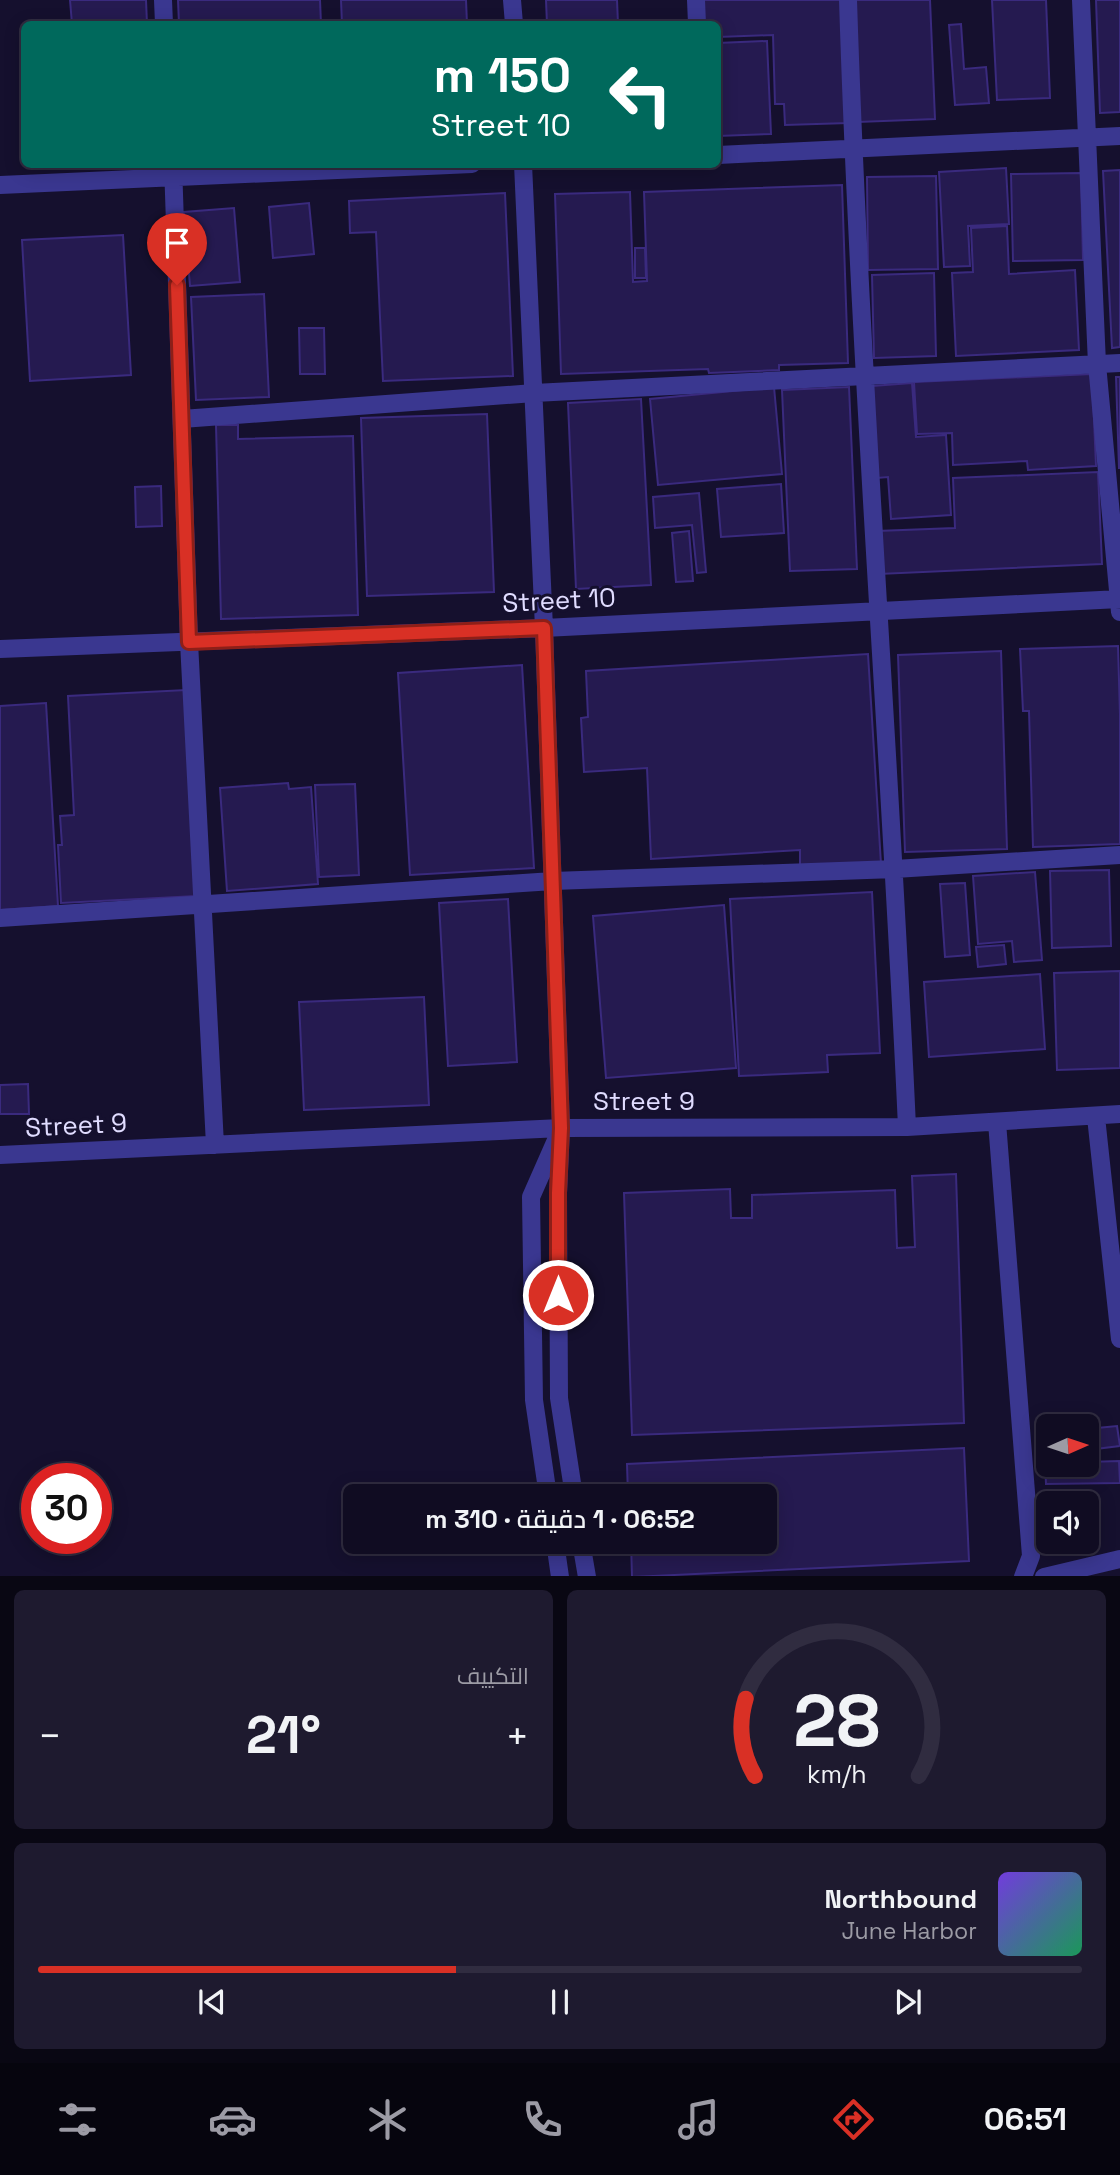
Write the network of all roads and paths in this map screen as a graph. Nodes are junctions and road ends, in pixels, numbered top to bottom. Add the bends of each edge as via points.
1 (163, 0) edge
2 (512, 0) edge
3 (696, 0) edge
4 (848, 0) edge
5 (1081, 0) edge
6 (164, 21) edge
7 (514, 21) edge
8 (697, 21) edge
9 (1120, 136) edge
10 (1087, 138) junction
11 (853, 149) junction
12 (721, 155) edge
13 (301, 168) edge
14 (523, 168) edge
15 (173, 171) edge
16 (0, 185) edge
17 (1120, 363) edge
18 (1097, 364) junction
19 (866, 376) junction
20 (534, 393) junction
21 (182, 419) junction
22 (1120, 599) edge
23 (878, 610) junction
24 (1120, 612) edge
25 (544, 628) junction
26 (189, 642) junction
27 (0, 649) edge
28 (1120, 855) edge
29 (895, 869) junction
30 (553, 881) junction
31 (203, 904) junction
32 (0, 918) edge
33 (1120, 1114) edge
34 (1096, 1116) junction
35 (997, 1122) junction
36 (907, 1127) junction
37 (561, 1128) junction
38 (215, 1145) junction
39 (0, 1155) edge
40 (1120, 1339) edge
41 (546, 1484) edge
42 (572, 1484) edge
43 (556, 1554) edge
44 (583, 1554) edge
45 (1120, 1559) edge
46 (559, 1576) edge
47 (587, 1576) edge
48 (1023, 1576) edge
49 (1048, 1576) edge

1 - 6 street
2 - 7 street
3 - 8 street
4 - 11 street
5 - 10 street
9 - 10 street
10 - 11 street
10 - 18 street
11 - 12 street
11 - 19 street
13 - 15 street
14 - 20 street
15 - 16 street
15 - 21 street
17 - 18 street
18 - 19 street
18 - 22 street
19 - 20 street
19 - 23 street
20 - 21 street
20 - 25 street
21 - 26 street
22 - 23 street, Street 10
22 - 24 street
23 - 25 street, Street 10
23 - 29 street
25 - 26 street, Street 10
25 - 30 street
26 - 27 street, Street 10
26 - 31 street
28 - 29 street
29 - 30 street
29 - 36 street
30 - 31 street
30 - 37 street
31 - 32 street
31 - 38 street
33 - 34 street, Street 9
34 - 35 street, Street 9
34 - 40 street
35 - 36 street, Street 9
35 - 48 street via 1031,1556
36 - 37 street, Street 9
37 - 38 street, Street 9
37 - 41 street via 531,1197 534,1400
37 - 42 street via 559,1398
38 - 39 street, Street 9
43 - 46 street
44 - 47 street
45 - 49 street

